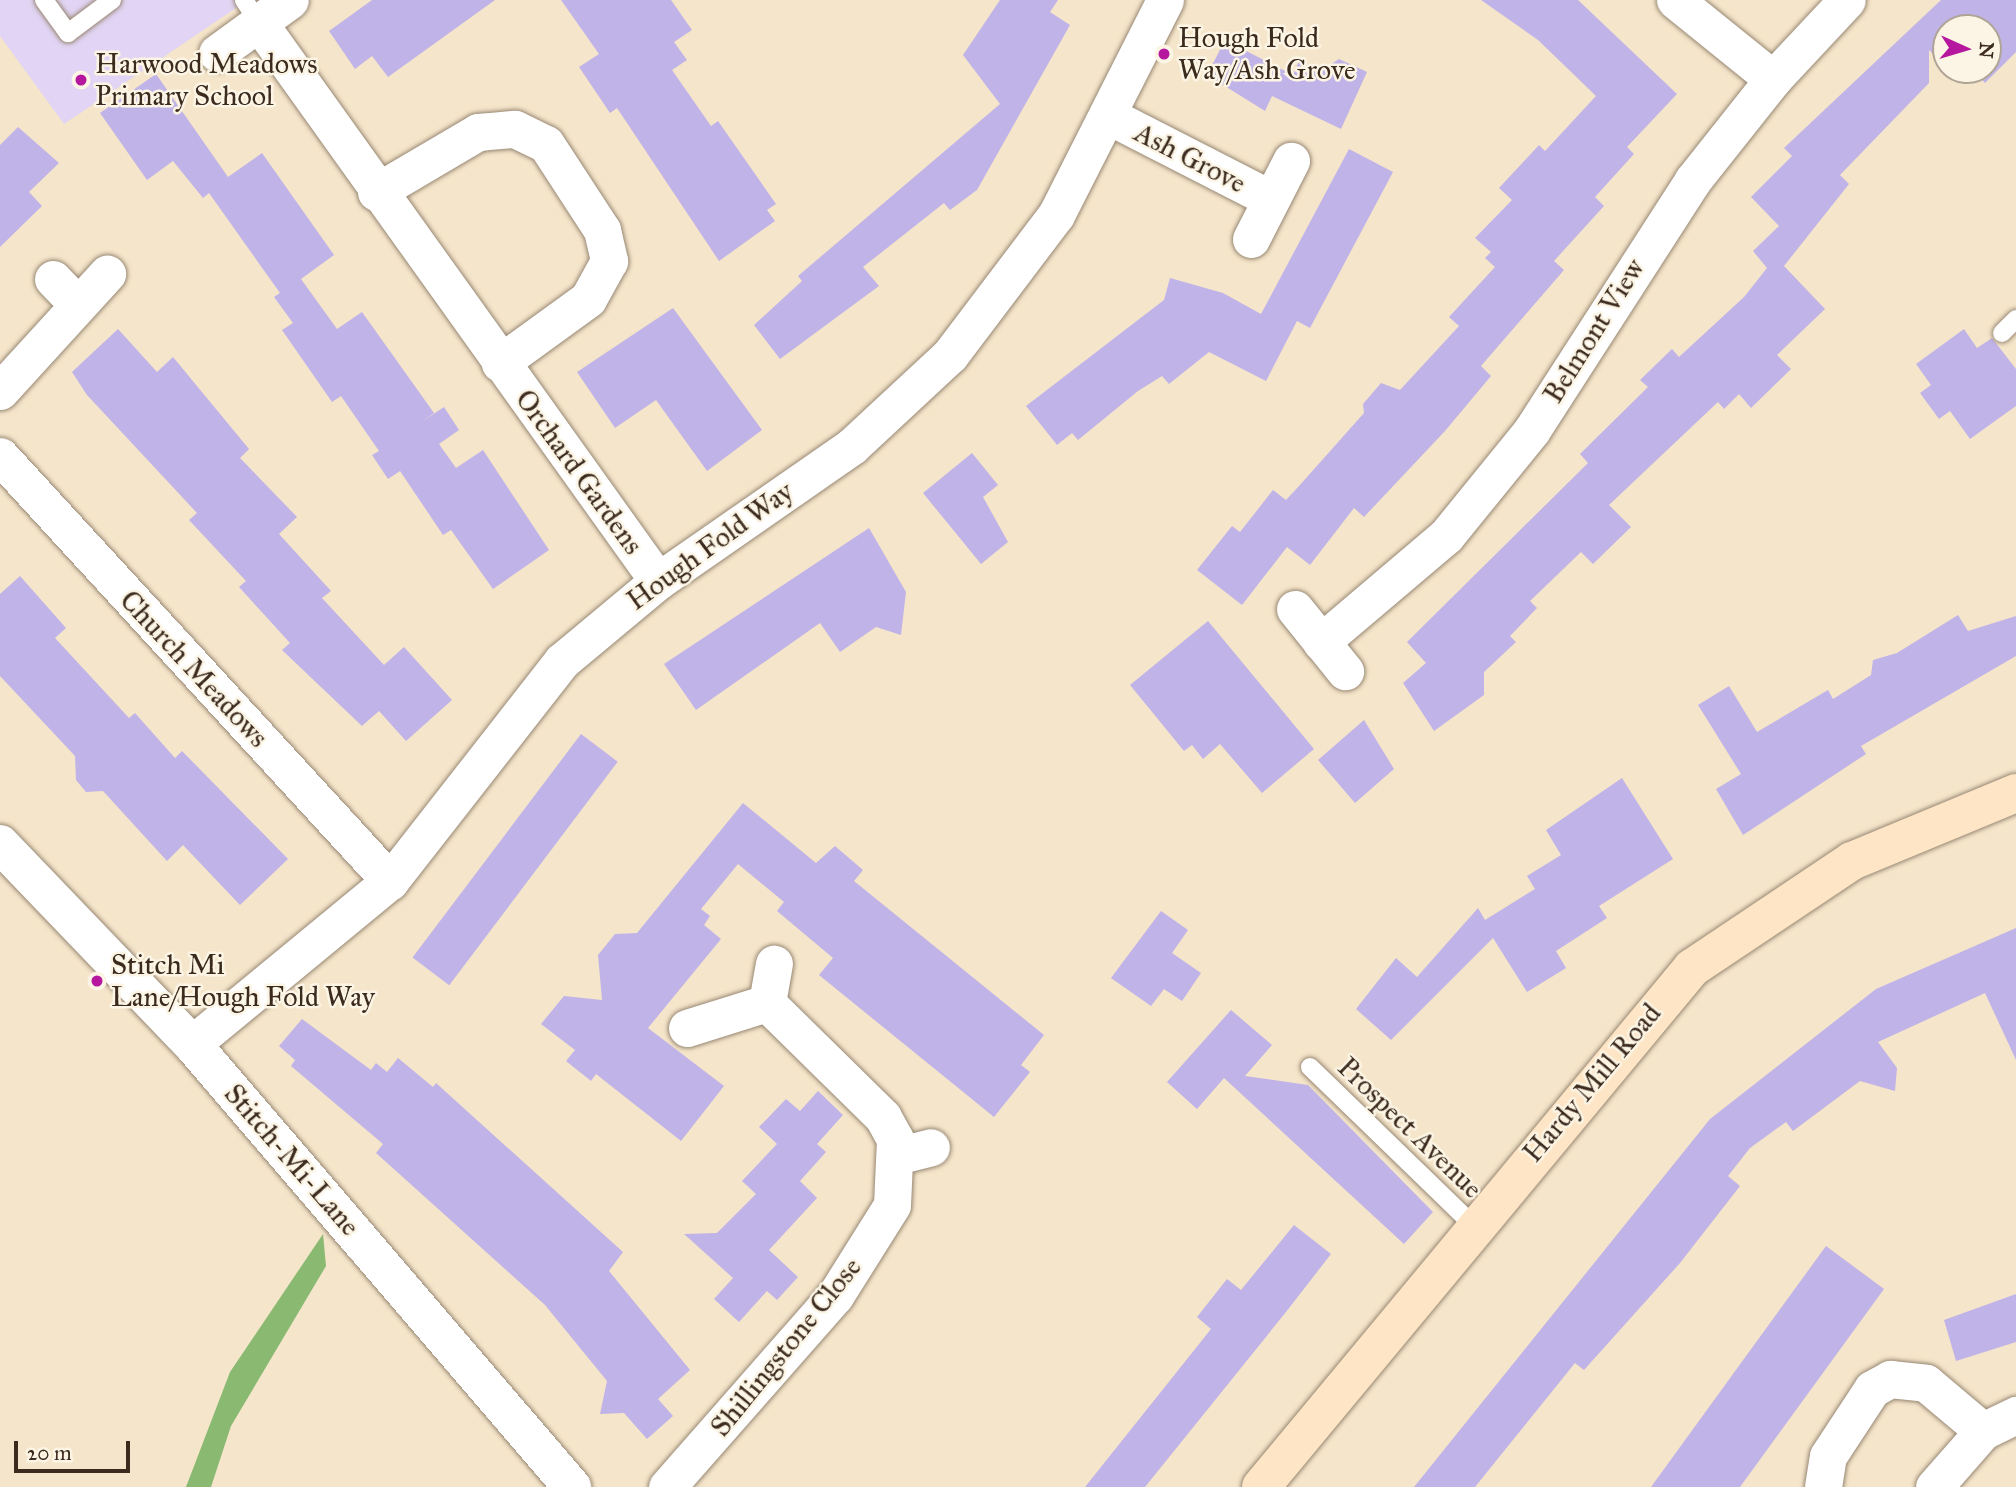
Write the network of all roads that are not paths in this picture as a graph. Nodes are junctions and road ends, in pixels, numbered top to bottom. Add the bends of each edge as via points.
1 (44, 0) edge
2 (111, 0) edge
3 (290, 0) edge
4 (1165, 0) edge
5 (1675, 0) edge
6 (1847, 0) edge
7 (251, 12) edge
8 (217, 53) dead end
9 (1773, 79) junction
10 (1109, 116) junction
11 (1291, 161) dead end
12 (376, 192) junction
13 (1271, 199) junction
14 (1251, 239) dead end
15 (107, 274) dead end
16 (53, 279) dead end
17 (78, 305) junction
18 (2016, 319) edge
19 (2002, 333) dead end
20 (500, 363) junction
21 (0, 391) edge
22 (0, 456) edge
23 (658, 580) junction
24 (1295, 610) dead end
25 (1321, 642) junction
26 (1345, 671) dead end
27 (2016, 793) edge
28 (0, 844) edge
29 (390, 881) junction
30 (774, 964) dead end
31 (767, 1003) junction
32 (688, 1028) dead end
33 (192, 1044) junction
34 (1310, 1067) dead end
35 (1474, 1226) junction
36 (2016, 1415) edge
37 (1983, 1431) junction
38 (572, 1487) edge
39 (667, 1487) edge
40 (1261, 1487) edge
41 (1823, 1487) edge
42 (1934, 1487) edge

1 - 2 lane via 68,33
3 - 7 street
4 - 10 street, Hough Fold Way
5 - 9 street
6 - 9 street, Belmont View
7 - 8 street
7 - 12 street, Orchard Gardens
9 - 25 street, Belmont View via 1693,180 1532,430 1446,536
10 - 13 street, Ash Grove
10 - 23 street, Hough Fold Way via 1023,267 950,355 852,446
11 - 13 street, Ash Grove
12 - 20 street, Orchard Gardens
12 - 20 street, Orchard Gardens via 478,132 515,129 546,144 602,230 607,269 588,299
13 - 14 street, Ash Grove
15 - 17 street
16 - 17 street
17 - 21 street
18 - 19 lane
20 - 23 street, Orchard Gardens
22 - 29 street, Church Meadows
23 - 29 street, Hough Fold Way via 536,690
24 - 25 street
25 - 26 street
27 - 35 main road, Hardy Mill Road via 1852,861 1692,968
28 - 33 street, Stitch-Mi-Lane
29 - 33 street, Hough Fold Way
30 - 31 street
31 - 32 street
31 - 39 street, Shillingstone Close via 914,1152 892,1205 835,1296
33 - 38 street, Stitch-Mi-Lane
34 - 35 lane, Prospect Avenue
35 - 40 main road, Hardy Mill Road
36 - 37 street
37 - 41 street via 1926,1382 1890,1379 1872,1389 1828,1457
37 - 42 street

